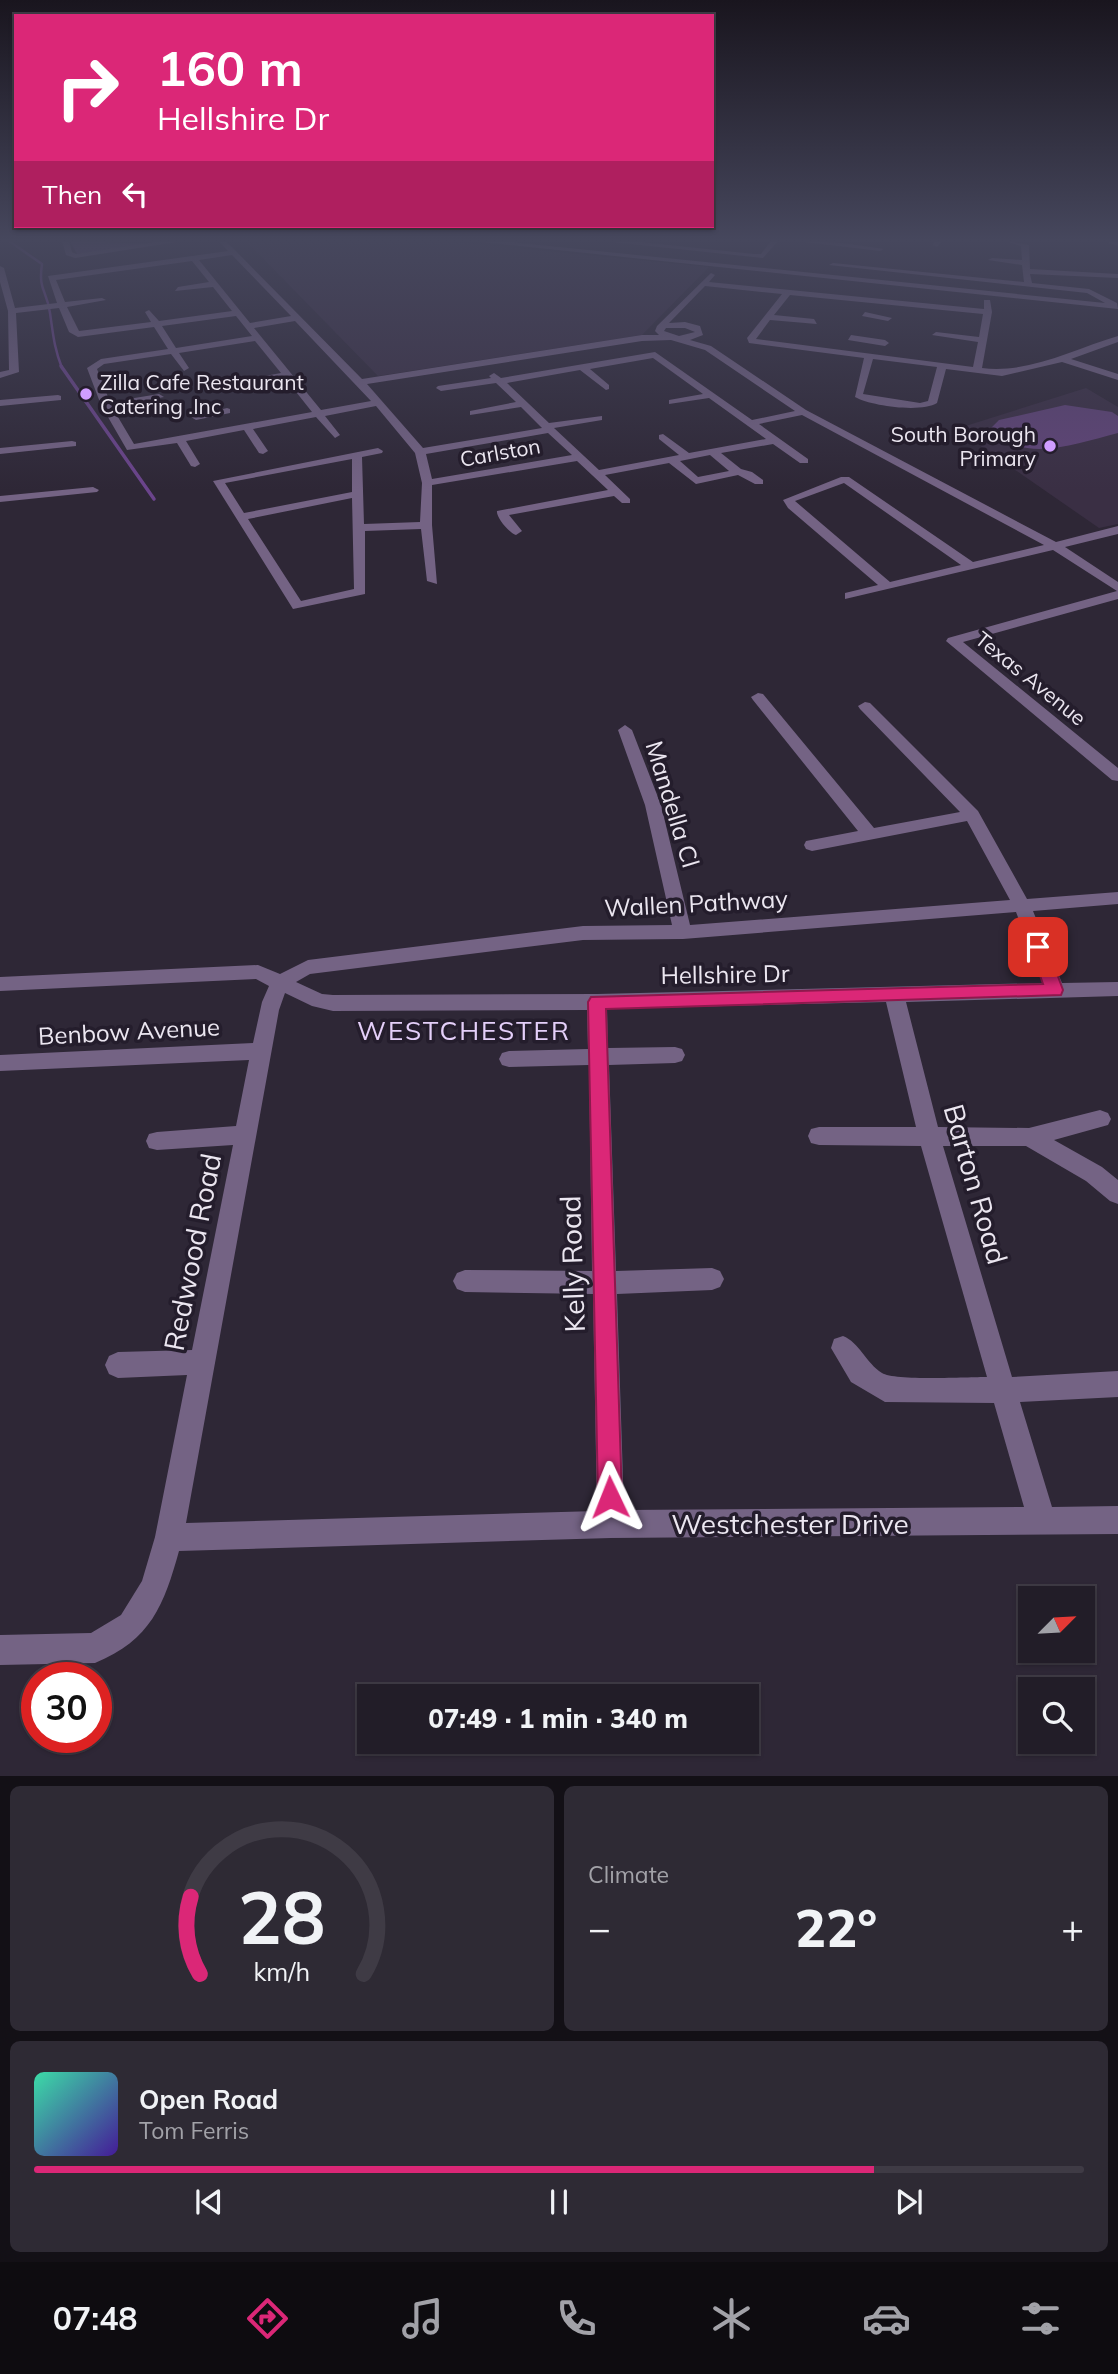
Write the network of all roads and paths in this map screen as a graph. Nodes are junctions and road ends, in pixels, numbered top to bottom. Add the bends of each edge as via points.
1 (12, 323) edge
2 (69, 324) edge
3 (163, 324) edge
4 (170, 324) edge
5 (261, 324) edge
6 (303, 324) edge
7 (665, 324) edge
8 (763, 324) edge
9 (985, 324) edge
10 (156, 325) junction
11 (685, 325) joint
12 (248, 326) joint
13 (659, 330) junction
14 (176, 332) dead end
15 (700, 333) junction
16 (936, 335) dead end
17 (257, 338) junction
18 (642, 338) junction
19 (674, 338) junction
20 (851, 338) dead end
21 (1118, 339) edge
22 (982, 340) junction
23 (868, 341) junction
24 (885, 343) dead end
25 (12, 346) junction
26 (0, 348) edge
27 (708, 348) junction
28 (174, 351) junction
29 (865, 358) junction
30 (1062, 359) junction
31 (481, 364) junction
32 (199, 366) dead end
33 (942, 366) junction
34 (582, 367) junction
35 (184, 368) junction
36 (172, 370) dead end
37 (976, 370) junction
38 (0, 375) edge
39 (287, 375) junction
40 (1118, 377) edge
41 (499, 381) junction
42 (360, 382) junction
43 (241, 383) dead end
44 (618, 385) dead end
45 (606, 387) junction
46 (441, 388) dead end
47 (591, 389) dead end
48 (711, 395) junction
49 (161, 397) dead end
50 (58, 398) dead end
51 (377, 402) junction
52 (0, 403) edge
53 (523, 404) junction
54 (106, 405) junction
55 (227, 411) dead end
56 (685, 411) dead end
57 (803, 412) junction
58 (472, 413) dead end
59 (212, 414) junction
60 (318, 414) junction
61 (196, 417) dead end
62 (598, 418) dead end
63 (751, 423) junction
64 (247, 428) junction
65 (548, 428) junction
66 (225, 431) junction
67 (679, 433) dead end
68 (335, 435) dead end
69 (663, 437) junction
70 (180, 439) junction
71 (649, 439) dead end
72 (776, 440) junction
73 (72, 444) dead end
74 (263, 451) dead end
75 (378, 451) dead end
76 (0, 452) edge
77 (420, 452) junction
78 (712, 452) junction
79 (357, 455) junction
80 (580, 457) junction
81 (688, 457) junction
82 (672, 460) junction
83 (804, 461) dead end
84 (195, 464) dead end
85 (738, 472) junction
86 (599, 473) junction
87 (696, 481) junction
88 (759, 482) dead end
89 (427, 483) junction
90 (93, 490) dead end
91 (709, 492) dead end
92 (358, 495) junction
93 (0, 499) edge
94 (241, 517) junction
95 (426, 525) junction
96 (359, 528) junction
97 (1118, 530) edge
98 (516, 531) dead end
99 (1057, 547) junction
100 (972, 567) junction
101 (433, 581) dead end
102 (888, 587) junction
103 (1118, 588) edge
104 (1118, 595) edge
105 (849, 596) dead end
106 (758, 697) dead end
107 (865, 706) dead end
108 (625, 730) dead end
109 (1118, 776) edge
110 (972, 815) junction
111 (868, 832) junction
112 (812, 845) dead end
113 (1118, 898) edge
114 (1022, 905) junction
115 (682, 932) junction
116 (282, 982) junction
117 (0, 984) edge
118 (1118, 989) edge
119 (1055, 990) junction
120 (894, 994) junction
121 (597, 1002) junction
122 (261, 1051) junction
123 (596, 1055) junction
124 (675, 1055) dead end
125 (509, 1059) dead end
126 (0, 1063) edge
127 (1100, 1119) dead end
128 (245, 1135) junction
129 (819, 1136) dead end
130 (929, 1136) junction
131 (1029, 1137) junction
132 (157, 1141) dead end
133 (1118, 1194) edge
134 (712, 1279) dead end
135 (466, 1281) dead end
136 (602, 1283) junction
137 (843, 1348) dead end
138 (200, 1362) junction
139 (118, 1365) dead end
140 (1118, 1384) edge
141 (1005, 1390) junction
142 (1118, 1520) edge
143 (1042, 1521) junction
144 (611, 1524) junction
145 (169, 1537) junction
146 (0, 1650) edge

1 - 25 street
2 - 10 street via 78,334
3 - 10 street
4 - 14 street
5 - 12 street
6 - 42 street
7 - 13 street
8 - 29 street via 752,341
9 - 22 street
10 - 28 street
11 - 13 street
11 - 15 street
12 - 17 street
13 - 18 street
13 - 19 street
15 - 19 street
15 - 27 street
16 - 22 street
17 - 28 street via 185,344
17 - 39 street
18 - 19 street
18 - 31 street
19 - 27 street
20 - 23 street
21 - 30 street
22 - 37 street
23 - 24 street
23 - 29 street
25 - 26 street
25 - 38 street via 14,372
27 - 57 street
28 - 35 street
28 - 54 street via 94,364
29 - 33 street
29 - 33 street via 858,395 920,406 932,403
30 - 37 street via 1002,373
30 - 40 street
31 - 41 street
31 - 42 street
32 - 35 street
33 - 37 street
34 - 41 street
34 - 45 street
34 - 48 street via 655,355
35 - 36 street
39 - 43 street
39 - 60 street
41 - 46 street
41 - 53 street
42 - 51 street
44 - 45 street
45 - 47 street
48 - 56 street via 670,400
48 - 63 street
49 - 54 street
50 - 52 street
51 - 60 street
51 - 77 street
53 - 58 street
53 - 65 street
54 - 70 street via 131,448
55 - 59 street
57 - 63 street
57 - 99 street
59 - 61 street
59 - 66 street
60 - 64 street
60 - 68 street
62 - 65 street
63 - 72 street
64 - 66 street
64 - 74 street
65 - 77 street
65 - 80 street
66 - 70 street
67 - 69 street
69 - 71 street
69 - 81 street
70 - 84 street
72 - 78 street
72 - 83 street
73 - 76 street
75 - 79 street
77 - 89 street
78 - 81 street
78 - 85 street
79 - 92 street
79 - 94 street via 218,481
80 - 86 street
80 - 89 street, Carlston
81 - 82 street
82 - 86 street
82 - 87 street
85 - 87 street
85 - 88 street
86 - 98 street via 622,497 501,513
87 - 91 street
89 - 95 street
90 - 93 street
92 - 94 street
92 - 96 street
94 - 96 street via 298,606 360,591
95 - 96 street
95 - 101 street
97 - 99 street
99 - 100 street
99 - 103 street
100 - 102 street
100 - 102 street via 845,479 789,500
102 - 105 street
104 - 109 street, Texas Avenue via 953,641
106 - 111 street
107 - 110 street
108 - 115 street, Mandella Cl via 653,805
110 - 111 street
110 - 114 street
111 - 112 street
113 - 114 street, Wallen Pathway
114 - 115 street, Wallen Pathway
114 - 119 street
115 - 116 street, Wallen Pathway via 583,933 308,967
116 - 117 street via 258,972
116 - 121 street, Hellshire Dr via 332,1003
116 - 122 street, Redwood Road via 273,992
118 - 119 street, Hellshire Dr
119 - 120 street, Hellshire Dr
120 - 121 street, Hellshire Dr
120 - 130 street, Barton Road
121 - 123 street, Kelly Road
122 - 126 street, Benbow Avenue
122 - 128 street, Redwood Road
123 - 124 street
123 - 125 street
123 - 136 street, Kelly Road
127 - 131 street
128 - 132 street
128 - 138 street, Redwood Road
129 - 130 street
130 - 131 street
130 - 141 street, Barton Road
131 - 133 street via 1094,1174
134 - 136 street
135 - 136 street
136 - 144 street, Kelly Road
137 - 141 street via 853,1367 885,1389
138 - 139 street
138 - 145 street, Redwood Road
140 - 141 street
141 - 143 street, Barton Road
142 - 143 street, Westchester Drive
143 - 144 street, Westchester Drive
144 - 145 street, Westchester Drive
145 - 146 street, Redwood Road via 154,1588 131,1625 95,1648

